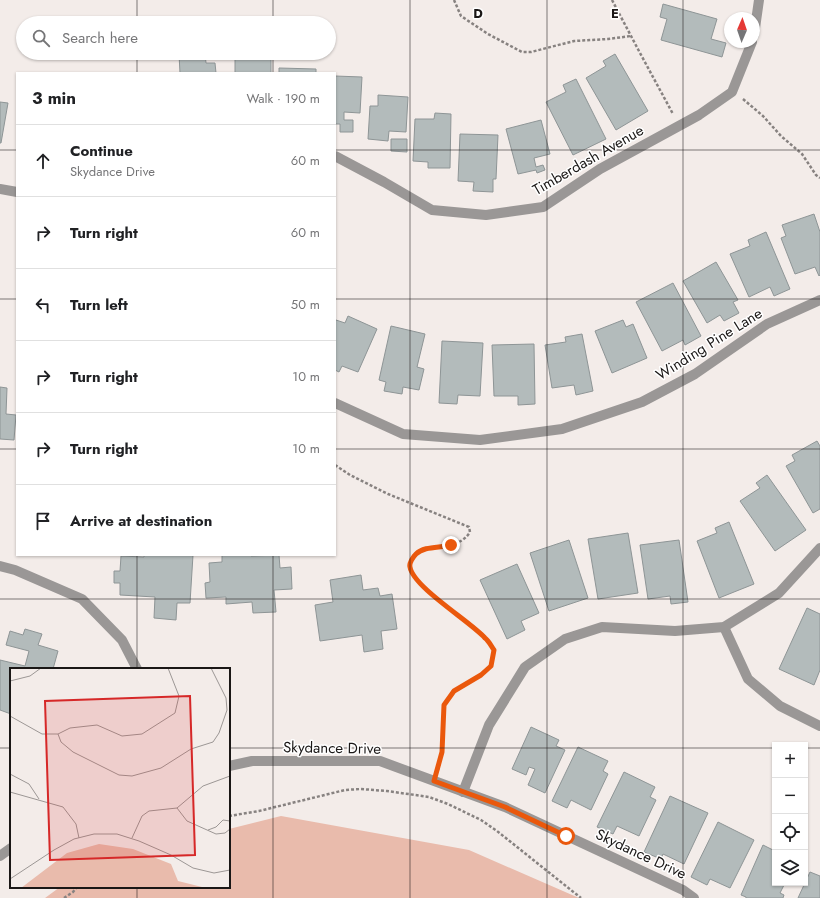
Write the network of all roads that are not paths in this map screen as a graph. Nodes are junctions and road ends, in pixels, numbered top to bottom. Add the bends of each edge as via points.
1 (759, 0) edge
2 (757, 12) edge
3 (750, 48) edge
4 (336, 157) edge
5 (0, 189) edge
6 (16, 192) edge
7 (820, 300) edge
8 (336, 403) edge
9 (820, 548) edge
10 (0, 566) edge
11 (724, 627) junction
12 (136, 668) edge
13 (820, 726) edge
14 (230, 766) edge
15 (463, 792) junction
16 (10, 849) edge
17 (0, 856) edge
18 (694, 898) edge

1 - 2 street
3 - 4 street, Timberdash Avenue via 732,92 699,115 600,169 543,207 486,215 432,210
5 - 6 street
7 - 8 street, Winding Pine Lane via 767,324 695,374 642,402 562,429 480,440 403,434
9 - 11 street via 779,593
10 - 12 street via 82,599 122,640
11 - 13 street via 748,679 780,706
11 - 15 street via 675,631 602,627 565,639 525,667 489,724
14 - 15 street, Skydance Drive via 252,762 380,761
15 - 18 street, Skydance Drive via 505,807 683,890
16 - 17 street

